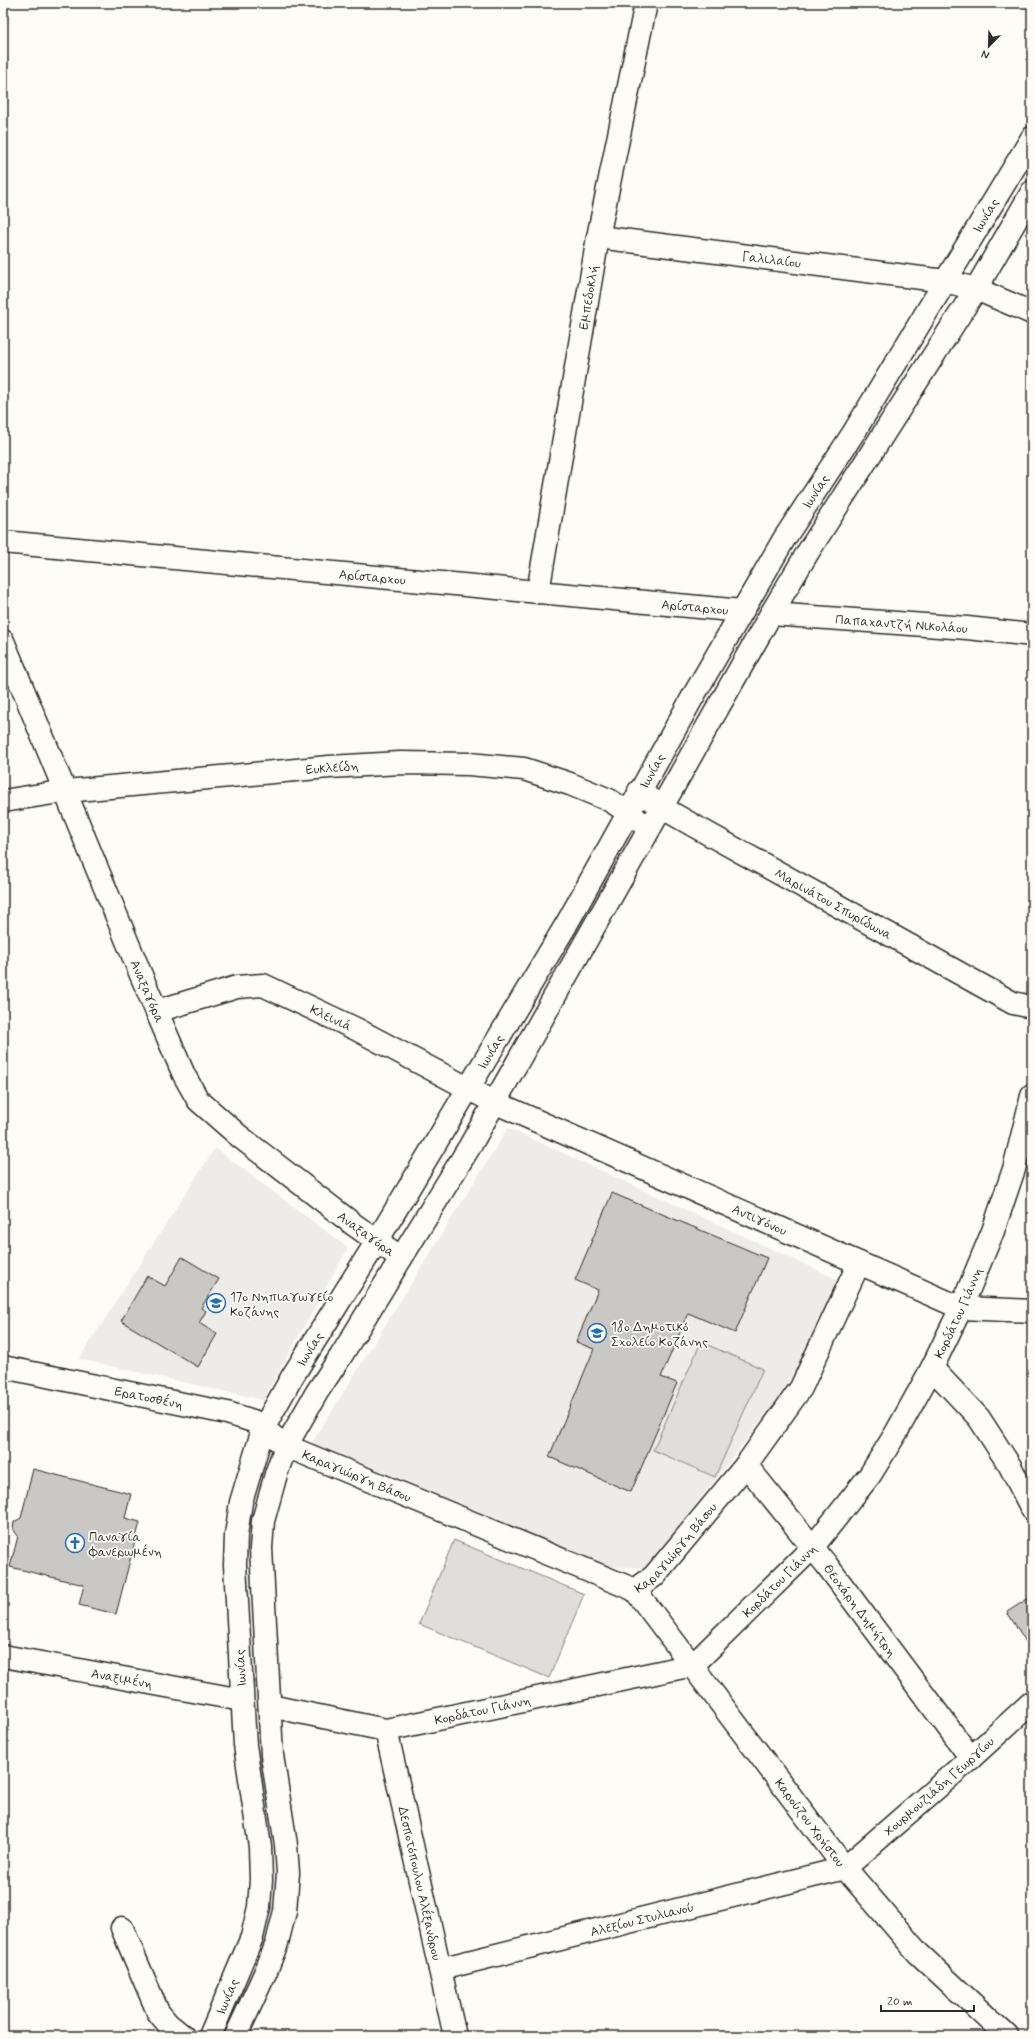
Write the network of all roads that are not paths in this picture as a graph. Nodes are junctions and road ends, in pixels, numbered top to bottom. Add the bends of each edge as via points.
1 (646, 3) edge
2 (1032, 138) edge
3 (1032, 192) edge
4 (598, 237) junction
5 (946, 281) junction
6 (976, 288) junction
7 (1032, 313) edge
8 (3, 542) edge
9 (538, 592) junction
10 (742, 611) junction
11 (771, 614) junction
12 (1032, 635) edge
13 (3, 641) edge
14 (66, 791) junction
15 (639, 791) junction
16 (3, 801) edge
17 (661, 807) junction
18 (628, 812) junction
19 (648, 828) junction
20 (1032, 1007) edge
21 (157, 1011) junction
22 (469, 1090) junction
23 (1032, 1096) edge
24 (494, 1102) junction
25 (1023, 1167) edge
26 (377, 1241) junction
27 (401, 1258) junction
28 (859, 1263) junction
29 (961, 1308) junction
30 (1032, 1311) edge
31 (3, 1367) edge
32 (932, 1368) junction
33 (263, 1430) junction
34 (286, 1446) junction
35 (746, 1465) junction
36 (1032, 1509) edge
37 (812, 1548) junction
38 (635, 1590) junction
39 (3, 1656) edge
40 (693, 1665) junction
41 (242, 1700) junction
42 (1032, 1702) edge
43 (270, 1706) junction
44 (386, 1730) junction
45 (971, 1758) junction
46 (845, 1868) junction
47 (122, 1928) dead end
48 (440, 1969) junction
49 (183, 2036) edge
50 (210, 2036) edge
51 (236, 2036) edge
52 (455, 2036) edge
53 (1007, 2036) edge

1 - 4 street, Εμπεδοκλή
2 - 5 street, Ιωνίας
3 - 6 street, Ιωνίας
4 - 5 street, Γαλιλαίου
4 - 9 street, Εμπεδοκλή
5 - 6 street, Γαλιλαίου
5 - 10 street, Ιωνίας via 854,432 784,539
6 - 7 street, Γαλιλαίου
6 - 11 street, Ιωνίας
8 - 9 street, Αρίσταρχου
9 - 10 street, Αρίσταρχου
10 - 11 street, Αρίσταρχου
10 - 15 street, Ιωνίας
11 - 12 street, Παπαχαντζή Νικολάου
11 - 17 street, Ιωνίας
13 - 14 street, Αναξαγόρα
14 - 16 street, Ευκλείδη
14 - 18 street, Ευκλείδη via 329,767 400,763 469,764 530,771 609,800
14 - 21 street, Αναξαγόρα
15 - 17 street, Μαρινάτου Σπυρίδωνα
15 - 18 street, Ιωνίας
17 - 19 street, Ιωνίας
17 - 20 street, Μαρινάτου Σπυρίδωνα via 1014,1003
18 - 19 street, Ευκλείδη
18 - 22 street, Ιωνίας via 566,925
19 - 24 street, Ιωνίας via 590,937
21 - 22 street, Κλεινιά via 237,987 263,985 356,1029
21 - 26 street, Αναξαγόρα via 184,1075 198,1100
22 - 24 street, Κλεινιά
22 - 26 street, Ιωνίας
23 - 25 street, Κορδάτου Γιάννη
24 - 27 street, Ιωνίας
24 - 28 street, Αντιγόνου
25 - 29 street, Κορδάτου Γιάννη
26 - 27 street, Αναξαγόρα
26 - 33 street, Ιωνίας via 292,1377
27 - 34 street, Ιωνίας
28 - 29 street, Αντιγόνου
28 - 35 street, Καραγιώργη Βάσου via 801,1388
29 - 30 street, Αντιγόνου
29 - 32 street, Κορδάτου Γιάννη
31 - 33 street, Ερατοσθένη via 227,1413 253,1421
32 - 36 street via 979,1418 1010,1466
32 - 37 street, Κορδάτου Γιάννη via 870,1475
33 - 34 street, Ερατοσθένη
33 - 41 street, Ιωνίας via 241,1502 236,1535 235,1566
34 - 38 street, Καραγιώργη Βάσου
34 - 43 street, Ιωνίας via 263,1521 261,1548
35 - 37 street, Θεοχάρη Δημήτρη
35 - 38 street, Καραγιώργη Βάσου via 654,1576
37 - 40 street, Κορδάτου Γιάννη
37 - 45 street, Θεοχάρη Δημήτρη
38 - 40 street, Καρούζου Χρήστου
39 - 41 street, Αναξιμένη
40 - 44 street, Κορδάτου Γιάννη
40 - 46 street, Καρούζου Χρήστου
41 - 43 street, Αναξιμένη
41 - 50 street, Ιωνίας via 260,1847 259,1907 252,1937
42 - 45 street, Χουρμουζιάδη Γεωργίου
43 - 44 street, Κορδάτου Γιάννη
43 - 51 street, Ιωνίας via 272,1755 286,1845 288,1873 285,1911 277,1944
44 - 48 street, Δεσποτόπουλου Αλέξανδρου
45 - 46 street, Χουρμουζιάδη Γεωργίου
46 - 48 street, Αλεξίου Στυλιανού
46 - 53 street, Καρούζου Χρήστου via 918,1953
47 - 49 street via 158,2012
48 - 52 street, Δεσποτόπουλου Αλέξανδρου

